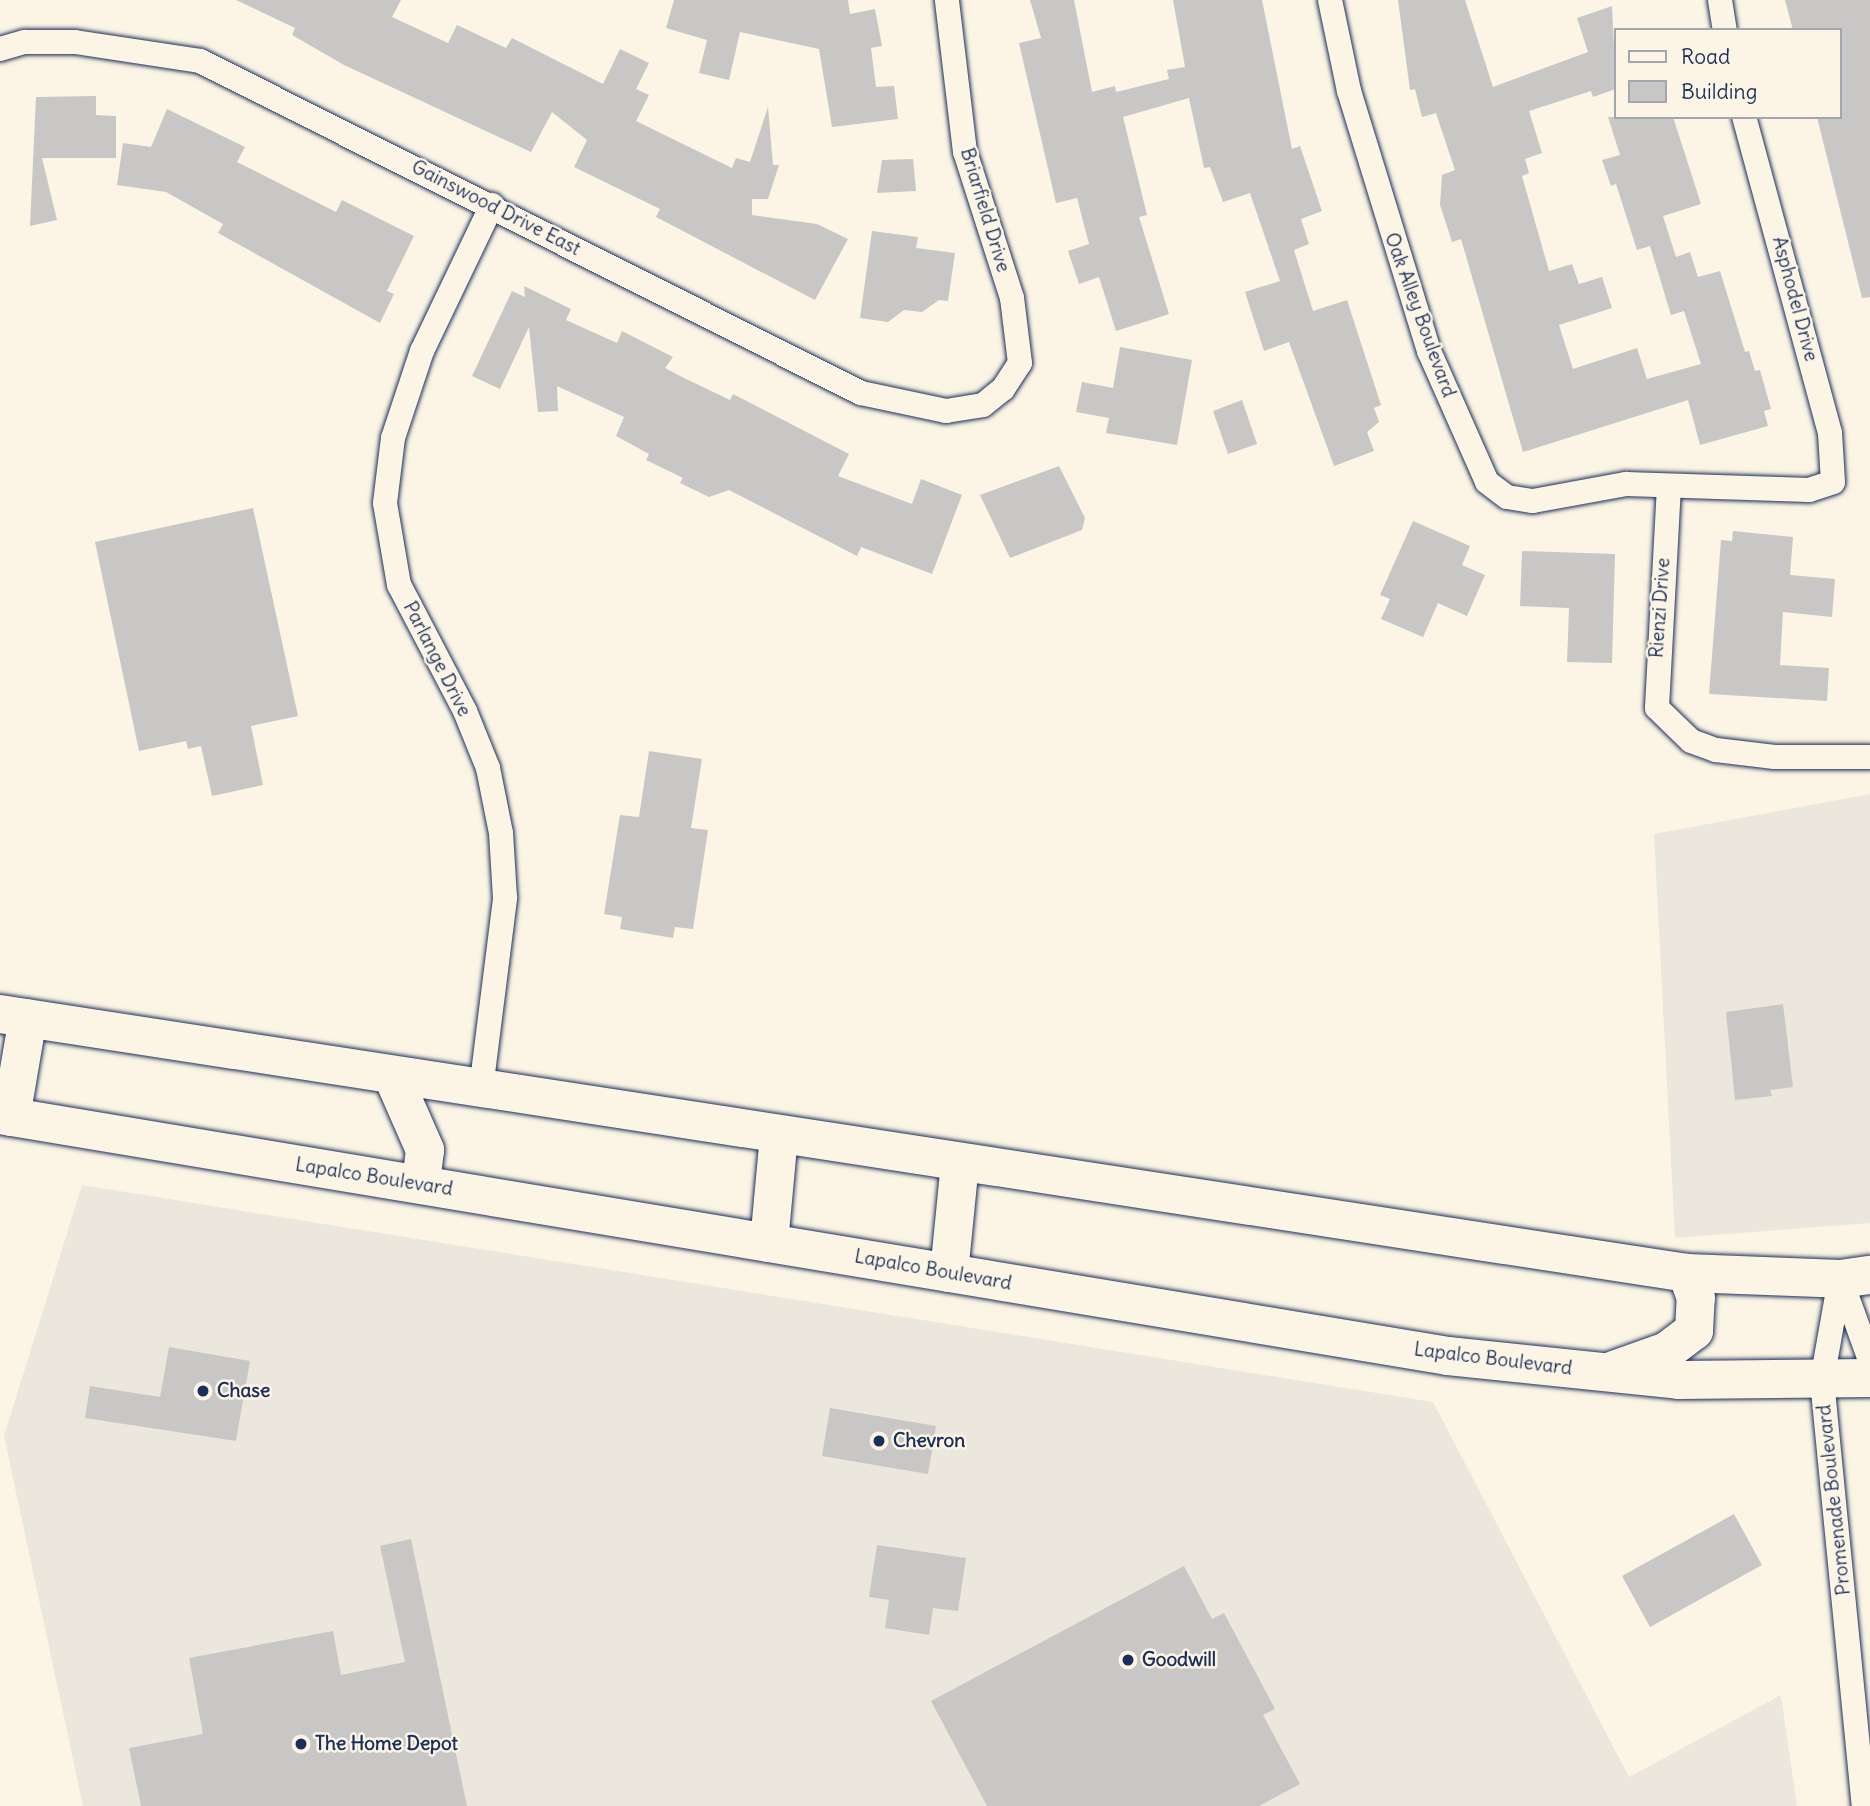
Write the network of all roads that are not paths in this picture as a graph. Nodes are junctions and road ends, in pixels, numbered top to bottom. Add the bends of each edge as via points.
1 (947, 0) edge
2 (1330, 0) edge
3 (1720, 0) edge
4 (1725, 28) edge
5 (0, 49) edge
6 (1745, 119) edge
7 (492, 205) junction
8 (982, 405) joint
9 (1833, 482) joint
10 (1669, 486) junction
11 (1870, 757) edge
12 (14, 1016) edge
13 (393, 1077) junction
14 (481, 1089) junction
15 (6, 1116) edge
16 (779, 1135) junction
17 (960, 1163) junction
18 (421, 1185) junction
19 (769, 1242) junction
20 (949, 1273) junction
21 (1687, 1273) junction
22 (1855, 1277) edge
23 (1870, 1360) edge
24 (1606, 1373) junction
25 (1870, 1378) edge
26 (1822, 1380) junction
27 (1864, 1806) edge

1 - 8 street, Briarfield Drive via 965,152 1012,298 1018,339 1020,363 1003,389
2 - 10 street, Oak Alley Boulevard via 1385,219 1429,351 1487,482 1507,497 1533,501 1626,484
3 - 4 street
5 - 7 street, Gainswood Drive East via 25,42 75,42 200,61
6 - 9 street, Asphodel Drive via 1830,433
7 - 8 street, Gainswood Drive East via 861,393 946,411
7 - 14 street, Parlange Drive via 422,351 393,438 385,503 399,585 465,711 488,768 501,833 505,898
9 - 10 street, Oak Alley Boulevard via 1809,490
10 - 11 street, Rienzi Drive via 1655,673 1657,708 1691,741 1716,750 1775,757
12 - 13 main road
12 - 15 main road
13 - 14 main road
13 - 18 main road via 425,1150
14 - 16 main road
15 - 18 main road, Lapalco Boulevard
16 - 17 main road
16 - 19 main road
17 - 20 main road
17 - 21 main road
18 - 19 main road, Lapalco Boulevard
19 - 20 main road, Lapalco Boulevard
20 - 24 main road, Lapalco Boulevard via 1448,1356
21 - 22 main road
21 - 24 main road via 1696,1298 1694,1331 1667,1351
22 - 23 street
22 - 26 street, Promenade Boulevard
24 - 26 main road, Lapalco Boulevard via 1679,1380
25 - 26 main road, Lapalco Boulevard
26 - 27 street, Promenade Boulevard

